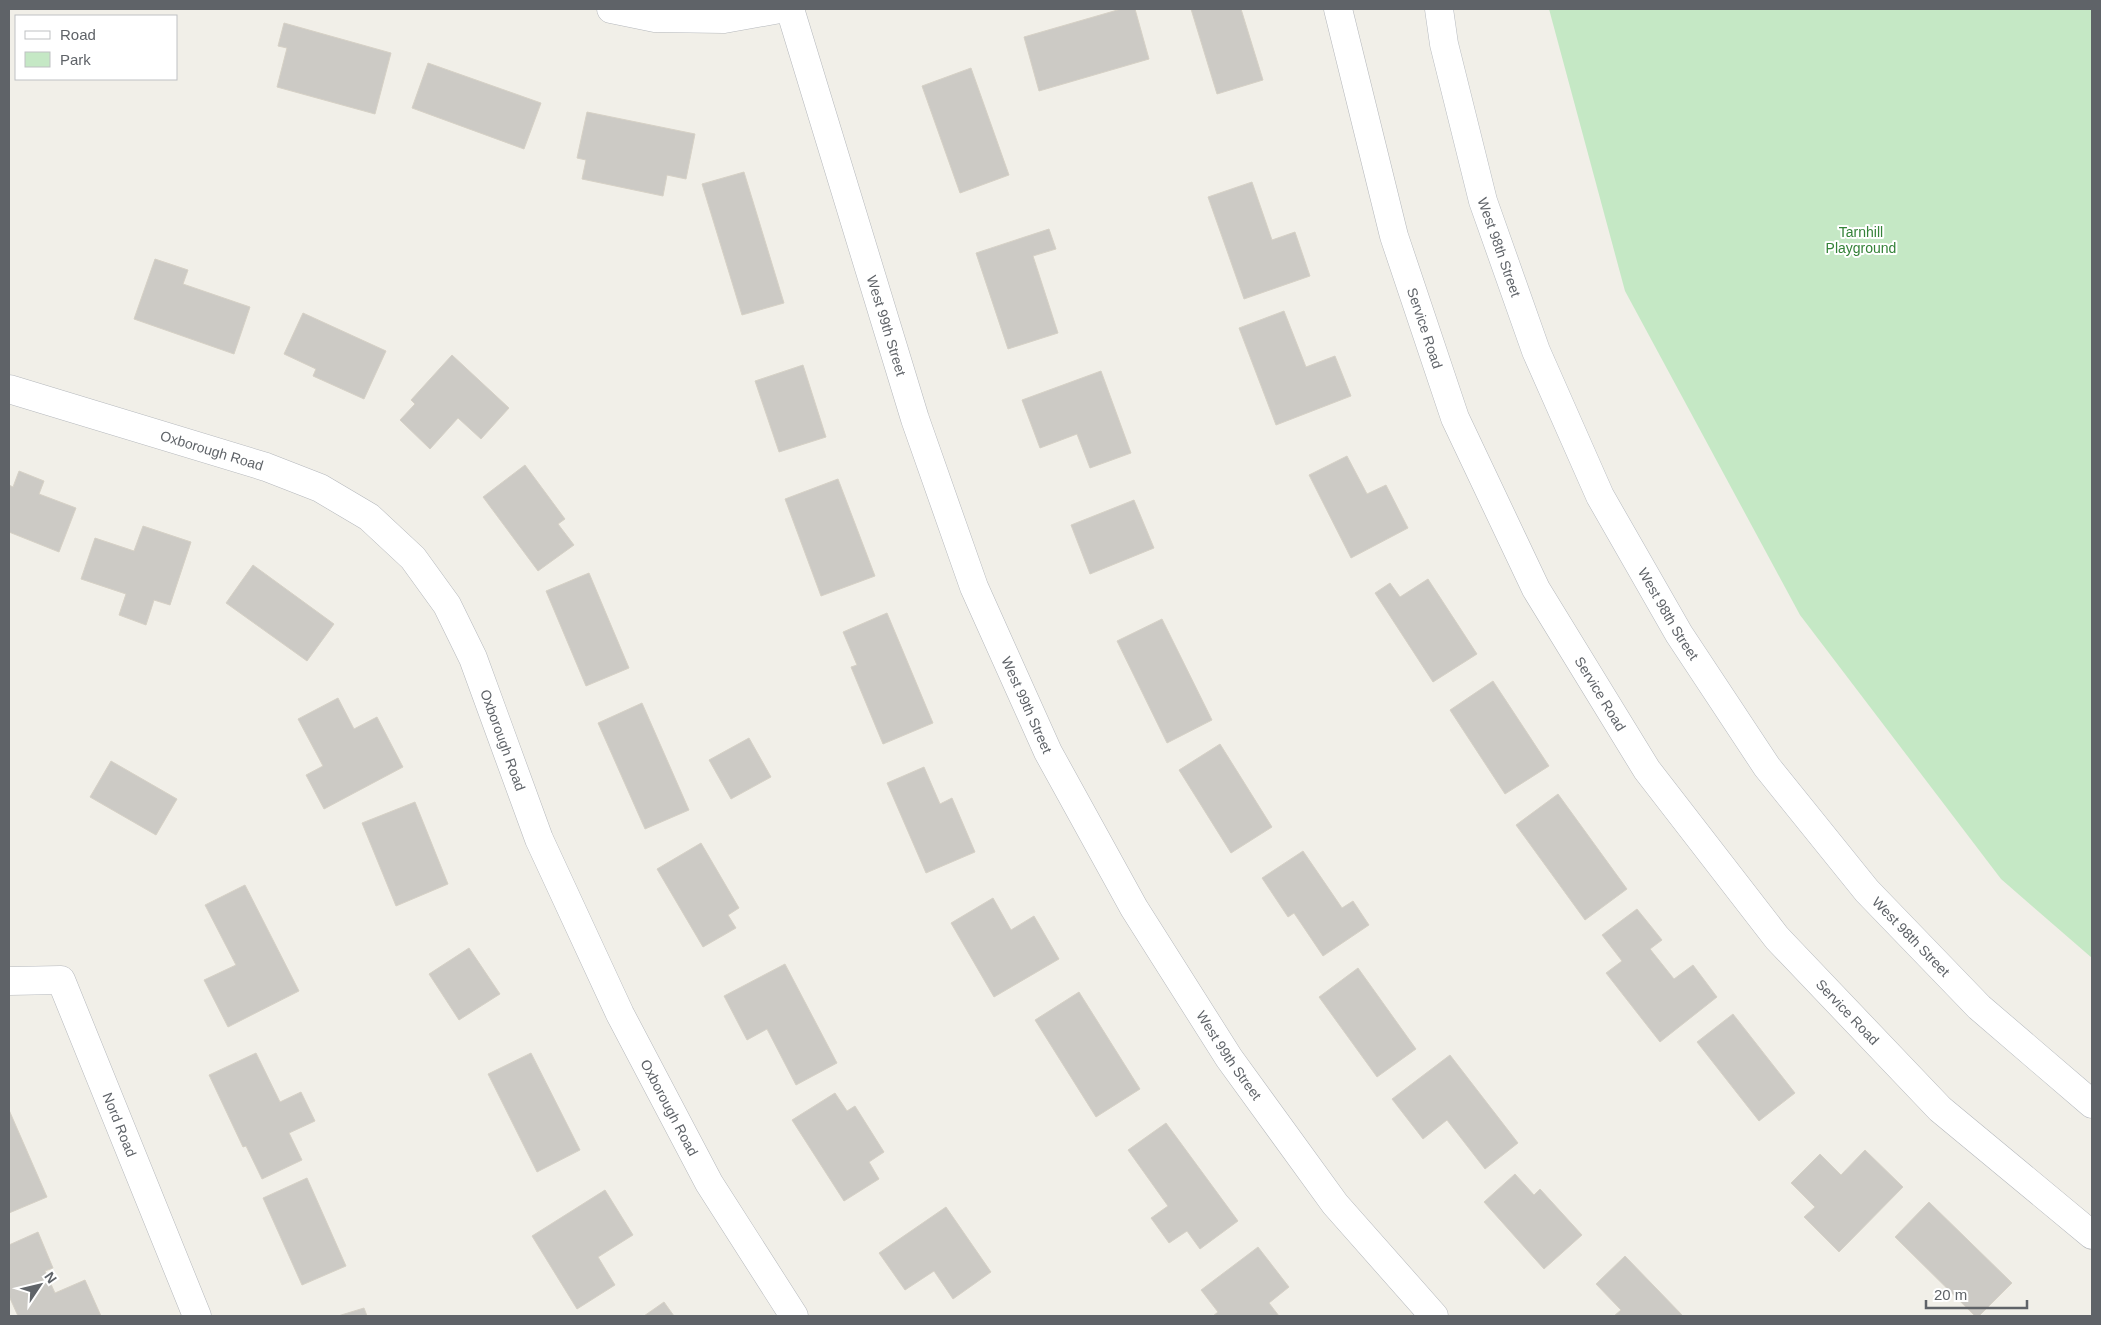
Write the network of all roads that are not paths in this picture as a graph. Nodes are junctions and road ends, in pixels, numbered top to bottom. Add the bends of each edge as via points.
1 (611, 9) edge
2 (780, 9) edge
3 (790, 9) edge
4 (1338, 9) edge
5 (1438, 9) edge
6 (9, 388) edge
7 (9, 981) edge
8 (2092, 1104) edge
9 (2092, 1235) edge
10 (197, 1316) edge
11 (794, 1316) edge
12 (1434, 1316) edge

1 - 2 street via 655,18 724,19
3 - 12 street, West 99th Street via 915,419 974,587 1048,752 1134,908 1229,1058 1336,1204
4 - 9 street, Service Road via 1394,236 1455,418 1536,589 1647,770 1777,938 1933,1102
5 - 8 street, West 98th Street via 1483,201 1536,351 1600,496 1679,634 1767,767 1867,891 1980,1007
6 - 11 street, Oxborough Road via 266,467 320,488 369,517 413,558 446,605 473,658 539,839 620,1014 709,1183
7 - 10 street, Nord Road via 61,980

